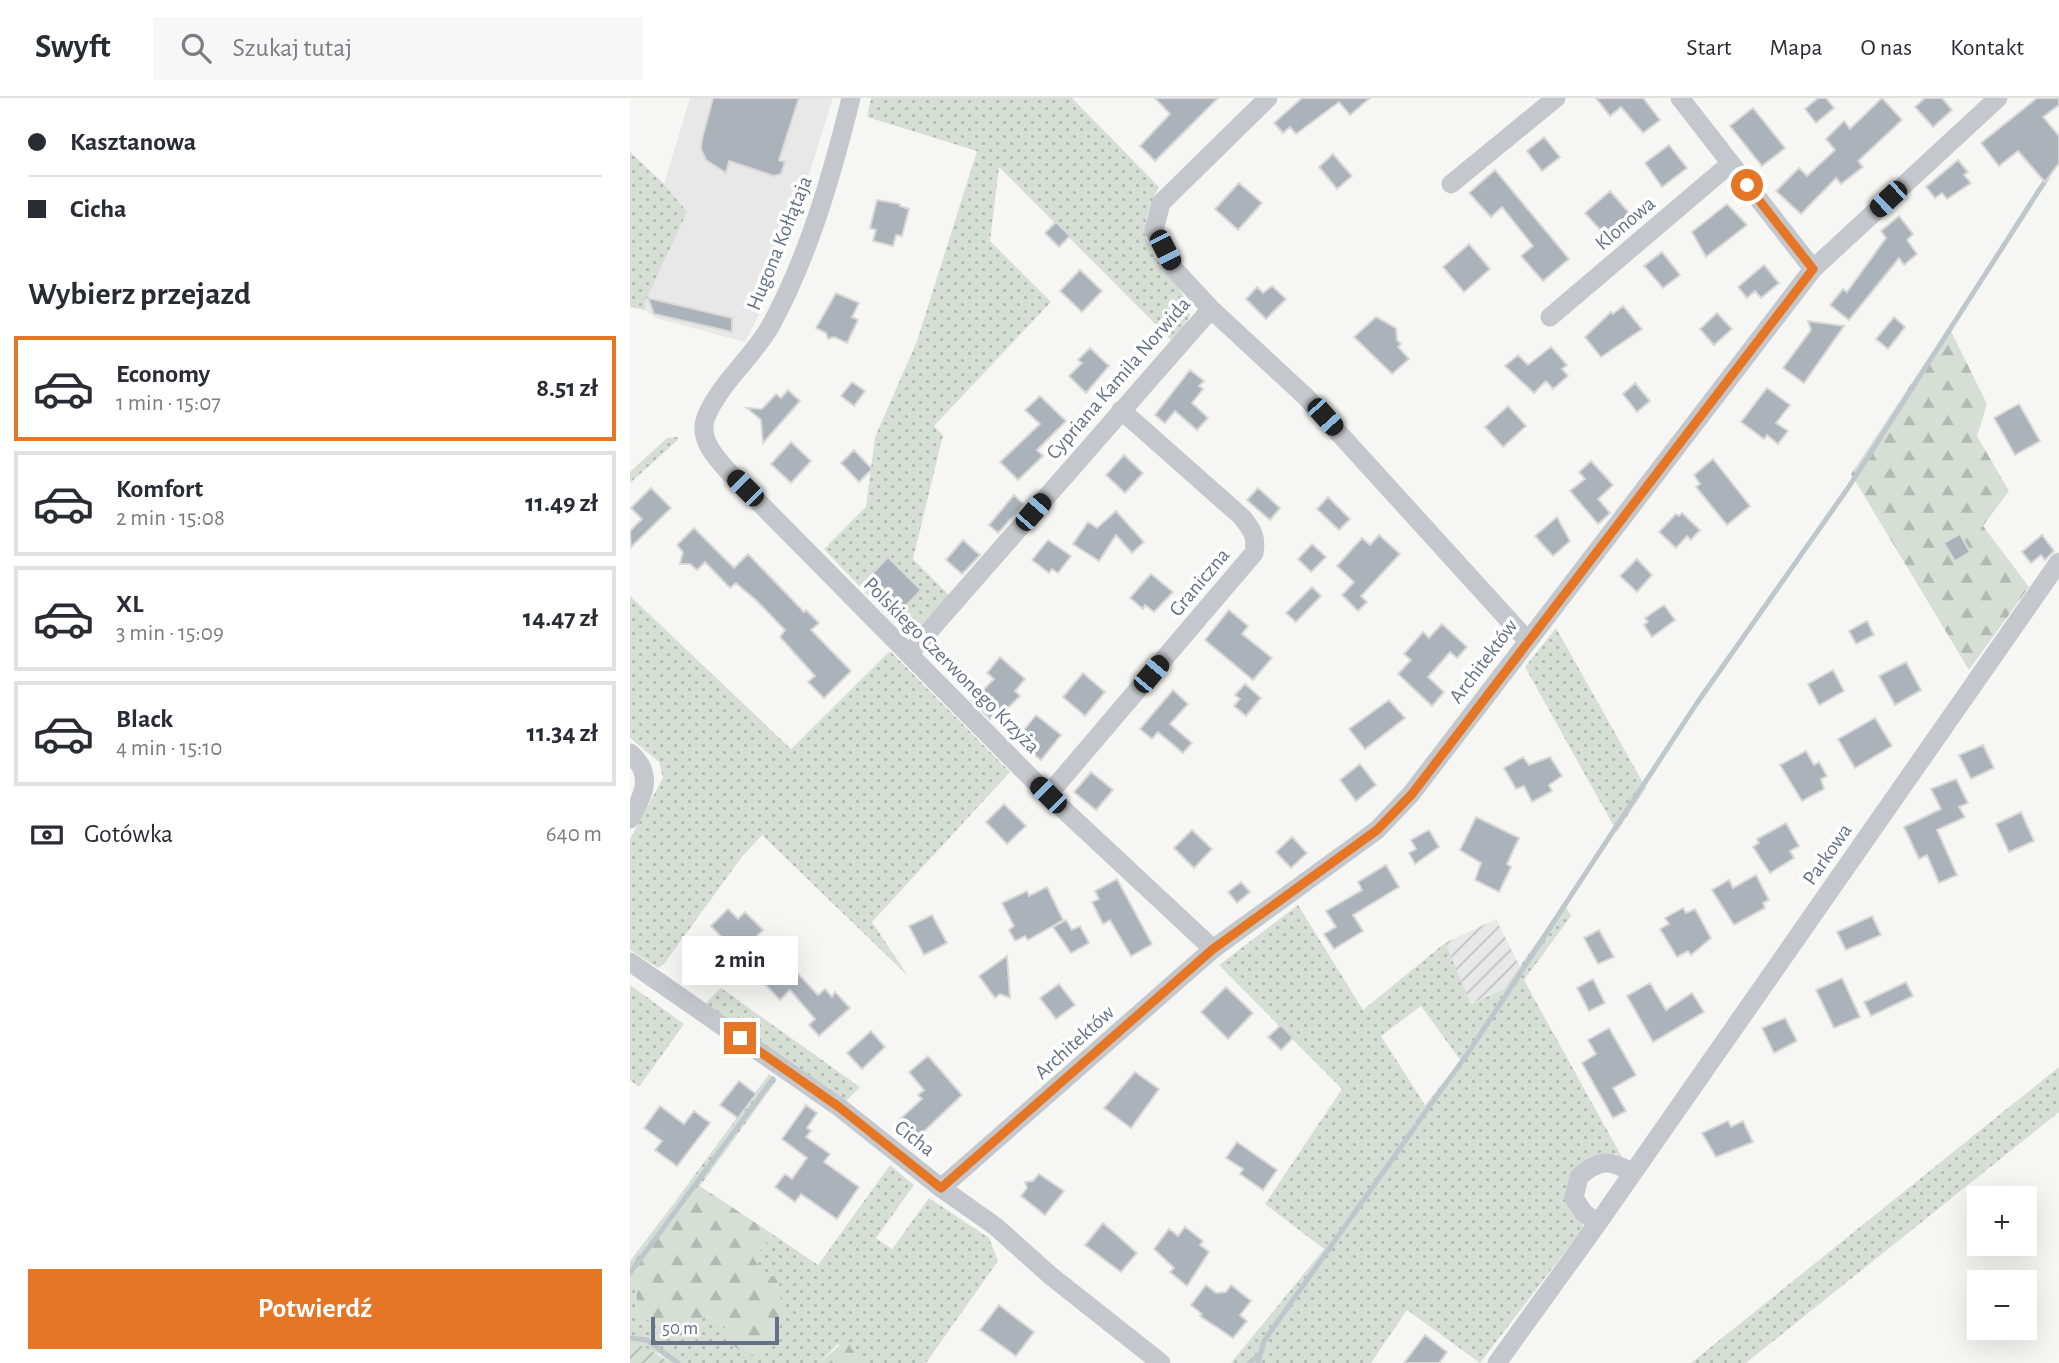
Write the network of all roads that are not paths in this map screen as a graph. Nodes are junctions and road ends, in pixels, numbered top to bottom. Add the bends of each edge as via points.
1 (851, 98) edge
2 (1268, 98) edge
3 (1556, 98) edge
4 (1680, 98) edge
5 (1998, 98) edge
6 (1730, 164) junction
7 (1451, 184) dead end
8 (1813, 269) junction
9 (1211, 309) junction
10 (1550, 317) dead end
11 (1121, 410) junction
12 (704, 429) joint
13 (2059, 562) edge
14 (1527, 640) junction
15 (909, 654) junction
16 (630, 753) edge
17 (1048, 795) junction
18 (630, 819) edge
19 (1213, 949) junction
20 (630, 962) edge
21 (1633, 1173) junction
22 (941, 1188) junction
23 (1598, 1223) junction
24 (1161, 1363) edge
25 (1496, 1363) edge

1 - 12 street, Hugona Kołłątaja via 837,158 794,276 770,327 706,417
2 - 9 street, Cypriana Kamila Norwida via 1161,203 1154,230 1175,270
3 - 7 street
4 - 6 street
5 - 8 street, Architektów
6 - 8 street
6 - 10 street, Klonowa
8 - 14 street, Architektów
9 - 11 street, Cypriana Kamila Norwida
9 - 14 street via 1306,397
11 - 15 street, Cypriana Kamila Norwida
11 - 17 street, Graniczna via 1242,517 1254,532 1254,553
12 - 15 street, Polskiego Czerwonego Krzyża via 711,450 726,469
13 - 21 street, Parkowa
14 - 19 street, Architektów via 1412,794 1377,830
15 - 17 street, Polskiego Czerwonego Krzyża
16 - 18 street via 646,781
17 - 19 street, Polskiego Czerwonego Krzyża
19 - 22 street, Architektów
20 - 22 street, Cicha via 839,1107
21 - 23 street, Parkowa
21 - 23 street via 1615,1162 1600,1161 1579,1177 1574,1198
22 - 24 street, Cicha via 995,1226
23 - 25 street, Parkowa

